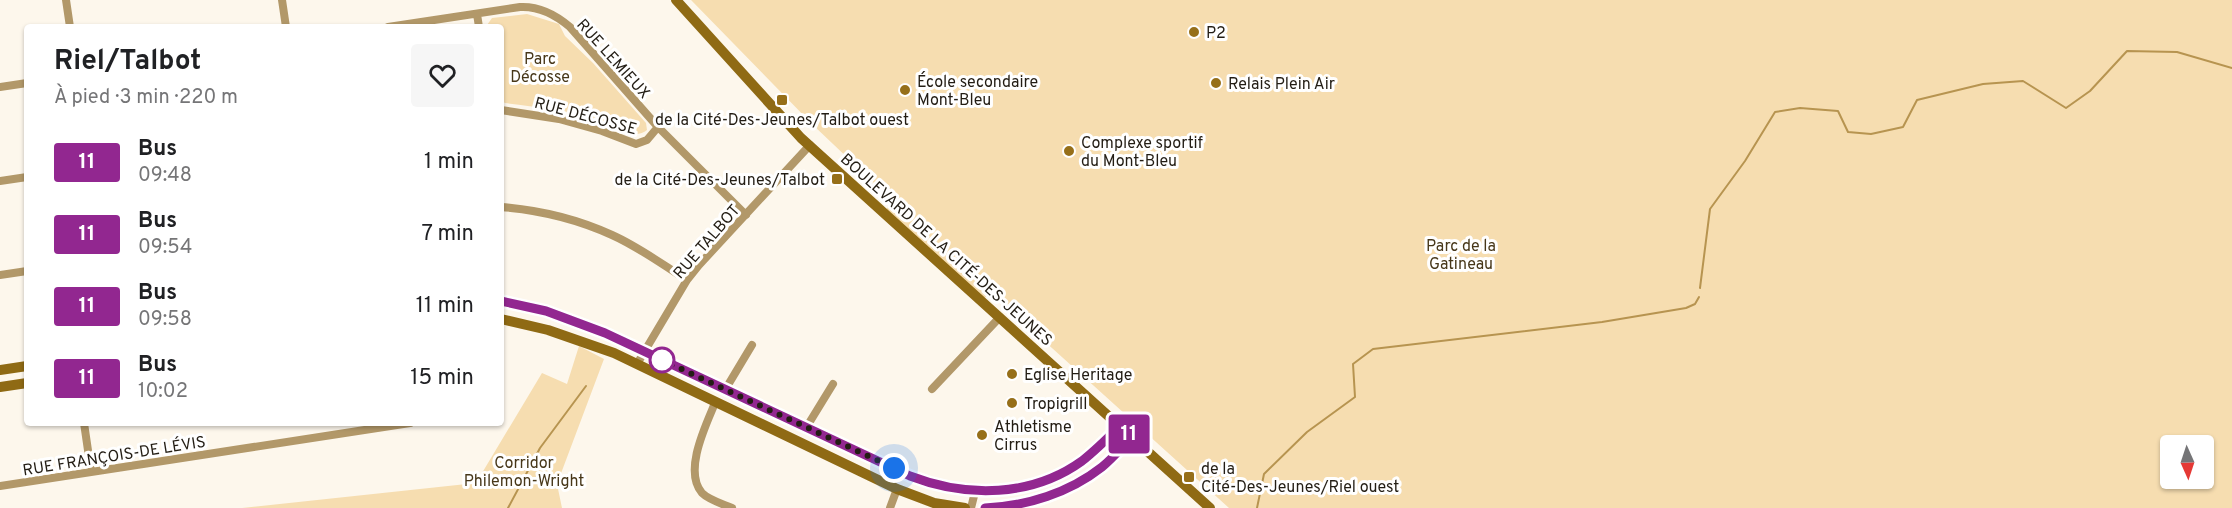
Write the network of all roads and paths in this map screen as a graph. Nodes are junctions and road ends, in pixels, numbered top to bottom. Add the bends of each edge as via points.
1 (66, 0) edge
2 (282, 0) edge
3 (676, 0) edge
4 (477, 14) junction
5 (70, 24) edge
6 (286, 24) edge
7 (409, 24) edge
8 (479, 24) edge
9 (24, 83) edge
10 (0, 87) edge
11 (504, 110) edge
12 (658, 127) junction
13 (810, 146) junction
14 (24, 177) edge
15 (0, 181) edge
16 (504, 207) edge
17 (746, 215) junction
18 (24, 271) edge
19 (0, 275) edge
20 (687, 280) junction
21 (504, 302) edge
22 (1000, 317) junction
23 (504, 320) edge
24 (752, 345) dead end
25 (644, 351) junction
26 (637, 364) junction
27 (24, 366) edge
28 (0, 370) edge
29 (24, 383) edge
30 (833, 384) dead end
31 (0, 387) edge
32 (932, 389) dead end
33 (724, 390) junction
34 (715, 403) junction
35 (84, 426) edge
36 (390, 426) edge
37 (1120, 426) junction
38 (806, 428) junction
39 (1132, 437) junction
40 (92, 471) junction
41 (0, 486) edge
42 (897, 489) junction
43 (975, 492) junction
44 (732, 508) edge
45 (890, 508) edge
46 (965, 508) edge
47 (971, 508) edge
48 (984, 508) edge
49 (1210, 508) edge

1 - 5 street
2 - 6 street
3 - 13 street, BOULEVARD DE LA CITÉ-DES-JEUNES
4 - 7 street, RUE LEMIEUX
4 - 8 street
4 - 12 street, RUE LEMIEUX via 526,7 558,17
9 - 10 street
11 - 12 street, RUE DÉCOSSE via 559,119 636,144 648,140
12 - 17 street, RUE LEMIEUX
13 - 17 street, RUE TALBOT
13 - 22 street, BOULEVARD DE LA CITÉ-DES-JEUNES
14 - 15 street
16 - 20 street via 560,216 596,228
17 - 20 street, RUE TALBOT
18 - 19 street
20 - 25 street, RUE TALBOT
21 - 25 street via 567,318
22 - 32 street
22 - 37 street, BOULEVARD DE LA CITÉ-DES-JEUNES
23 - 26 street via 575,338
24 - 33 street
25 - 26 street, RUE TALBOT
25 - 33 street
26 - 34 street
27 - 28 street
29 - 31 street
30 - 38 street
33 - 38 street
34 - 42 street
34 - 44 street via 698,446 696,480 705,495
35 - 40 street
36 - 40 street, RUE FRANÇOIS-DE LÉVIS
37 - 39 street, BOULEVARD DE LA CITÉ-DES-JEUNES
37 - 43 street via 1092,454 1057,476 1019,488
38 - 43 street via 921,480
39 - 48 street via 1103,466 1077,484 1023,504
39 - 49 street, BOULEVARD DE LA CITÉ-DES-JEUNES
40 - 41 street, RUE FRANÇOIS-DE LÉVIS
42 - 45 street
42 - 46 street
43 - 47 street

